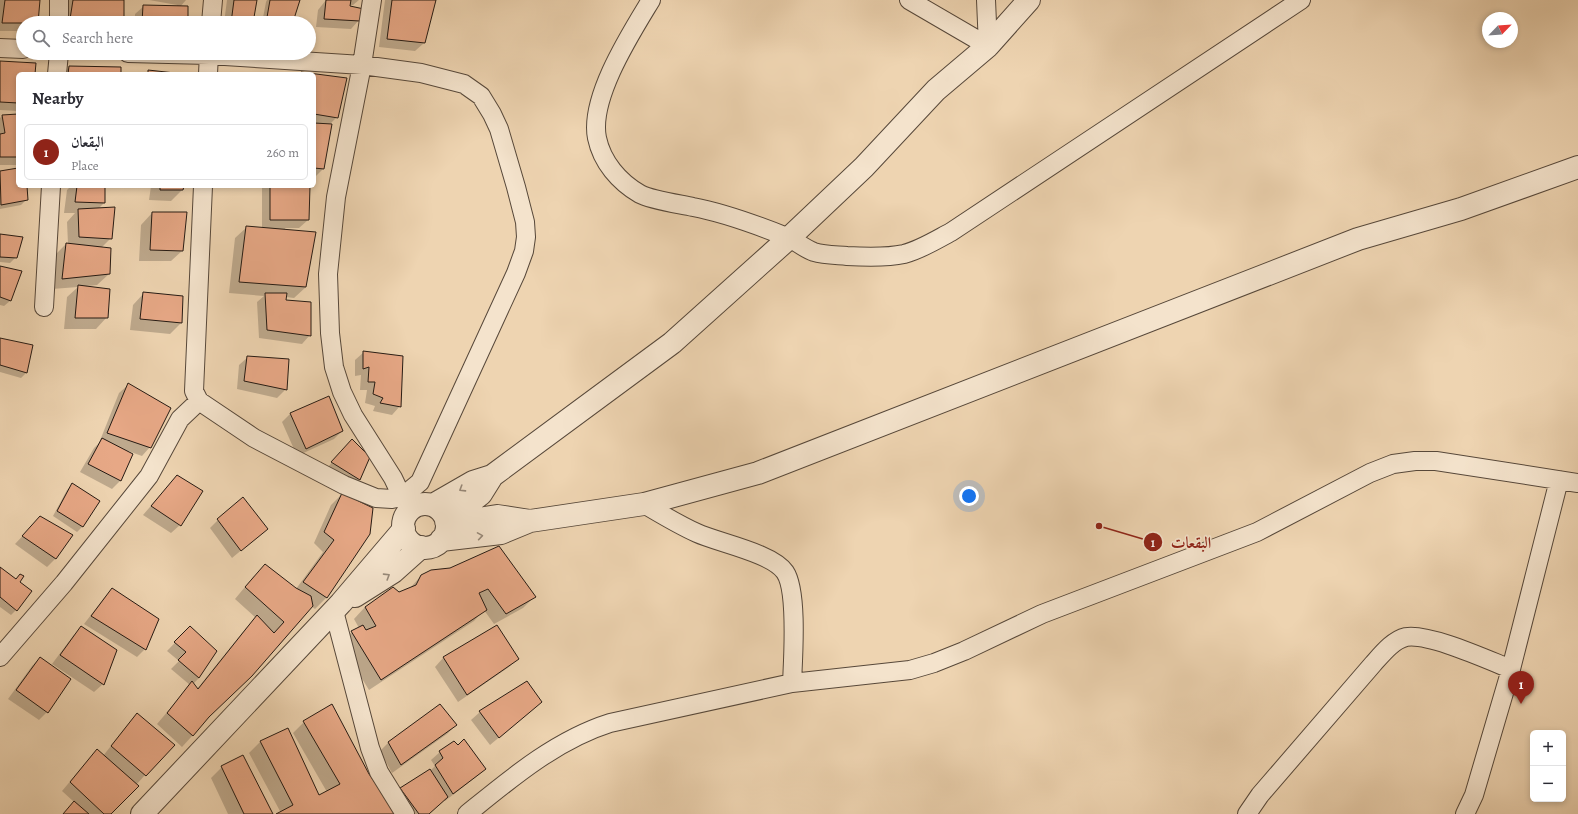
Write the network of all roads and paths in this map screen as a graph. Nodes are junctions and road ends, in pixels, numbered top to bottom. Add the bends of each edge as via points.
1 (59, 0) edge
2 (212, 0) edge
3 (372, 0) edge
4 (651, 0) edge
5 (909, 0) edge
6 (986, 0) edge
7 (1029, 0) edge
8 (1301, 0) edge
9 (59, 16) edge
10 (211, 16) edge
11 (988, 46) junction
12 (0, 48) edge
13 (16, 49) edge
14 (58, 60) edge
15 (209, 60) edge
16 (292, 60) edge
17 (362, 65) junction
18 (57, 72) edge
19 (208, 72) edge
20 (1577, 170) edge
21 (51, 188) edge
22 (203, 188) edge
23 (789, 238) junction
24 (44, 307) dead end
25 (200, 401) junction
26 (1559, 480) junction
27 (1578, 483) edge
28 (644, 504) junction
29 (405, 512) junction
30 (442, 523) junction
31 (421, 547) junction
32 (338, 607) junction
33 (0, 657) edge
34 (1511, 669) junction
35 (792, 684) junction
36 (142, 814) edge
37 (405, 814) edge
38 (467, 814) edge
39 (1247, 814) edge
40 (1465, 814) edge

1 - 9 street
2 - 10 street
3 - 17 street
4 - 23 street via 624,44 602,94 596,116 597,138 604,160 618,178 641,195 708,210
5 - 11 street
6 - 11 street
7 - 11 street
8 - 23 street via 951,232 925,246 905,254 848,256 813,251
11 - 23 street via 936,90 864,167
12 - 13 street
14 - 18 street
15 - 19 street
16 - 17 street
17 - 29 street via 336,198 328,274 330,333 334,367 342,392 353,415 393,478
17 - 29 street via 421,73 457,82 481,96 499,129 516,187 526,237 516,274
20 - 28 street via 1358,239 758,473
21 - 24 street
22 - 25 street via 194,391
23 - 30 street via 672,343 492,476 473,482
25 - 29 street via 254,438 344,485 376,498 392,499
25 - 33 street via 180,419 148,476
26 - 27 street
26 - 34 street
26 - 35 street via 1436,461 1393,464 1370,473 1257,532 1042,614 934,663 910,670
28 - 30 street via 530,521 497,516
28 - 35 street via 697,533 775,562 785,572 793,599
29 - 30 street via 423,504
29 - 31 street via 405,535 409,541
29 - 32 street
30 - 31 street via 434,546
32 -> 31 street via 393,572
32 - 36 street
32 - 37 street via 370,748 379,772
34 - 39 street via 1430,638 1406,637 1391,645 1260,795
34 - 40 street via 1474,795
35 - 38 street via 593,728 544,756

